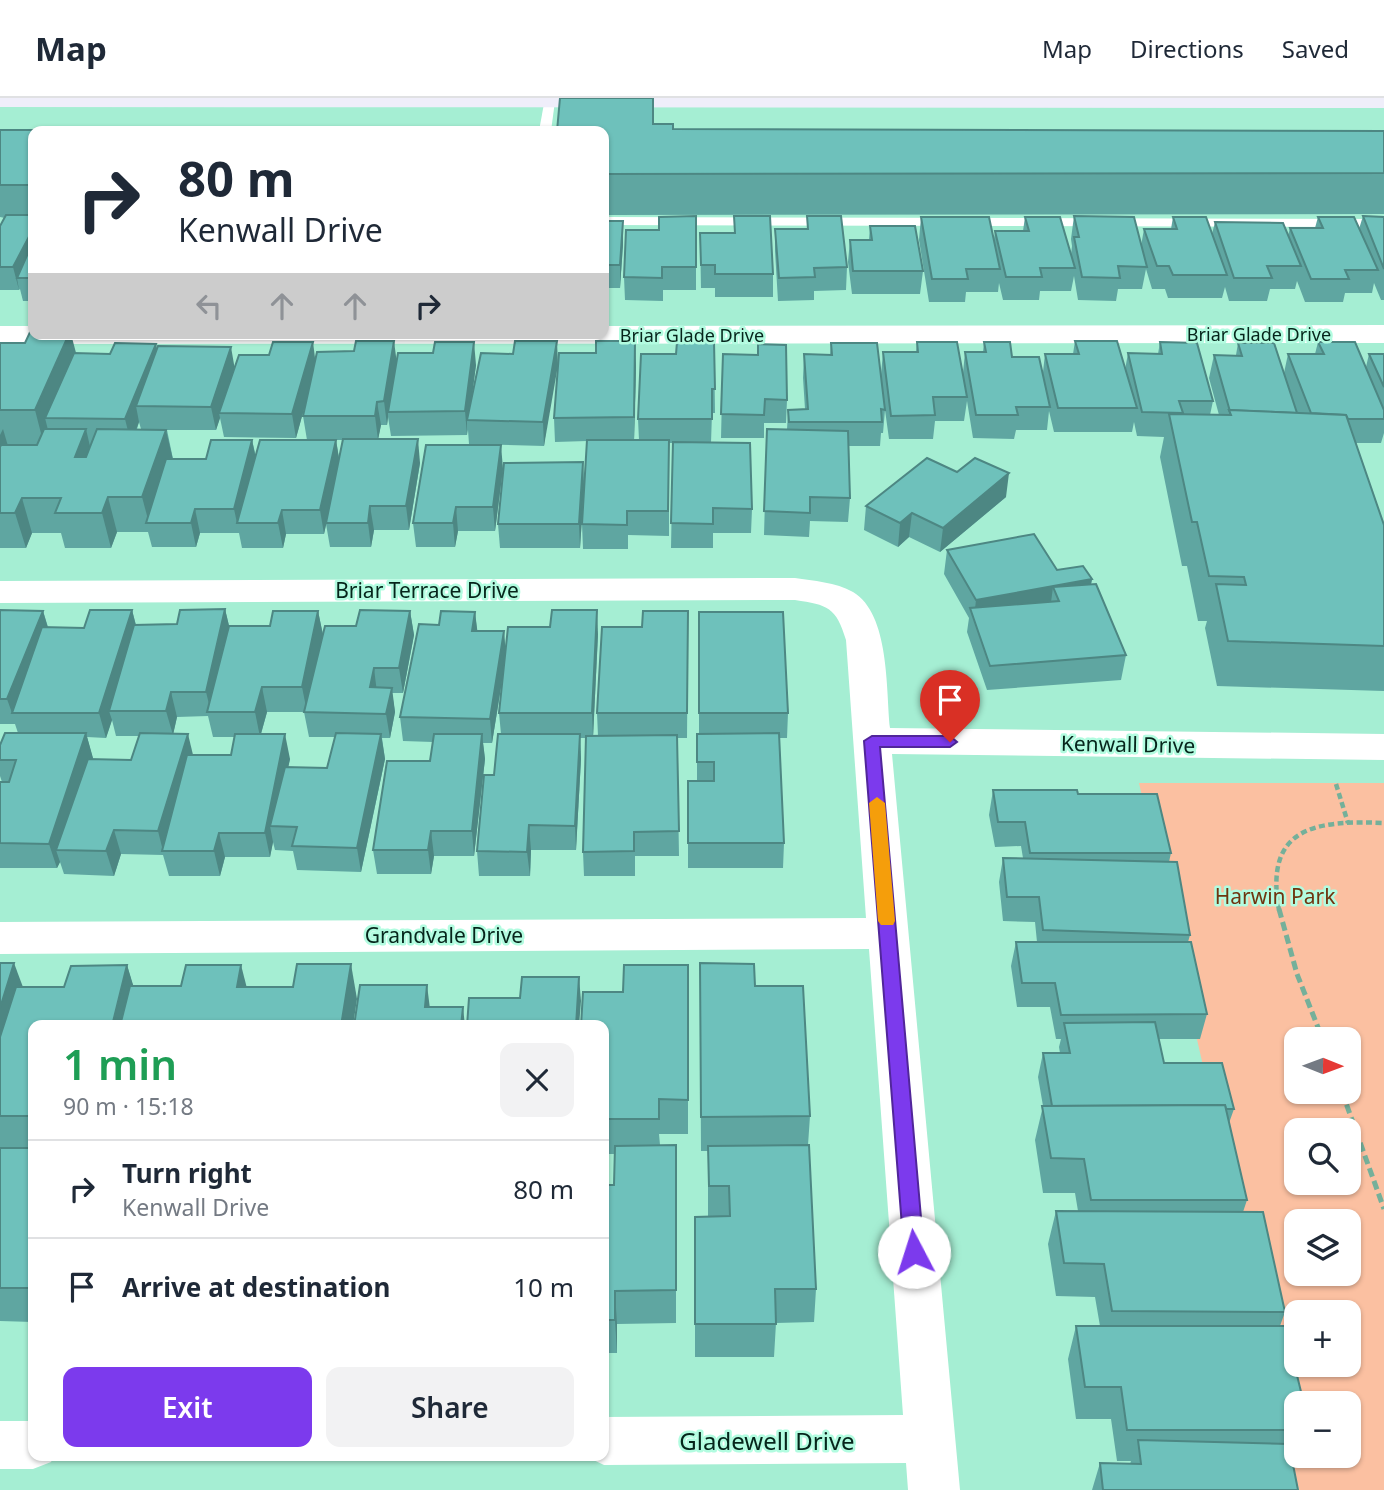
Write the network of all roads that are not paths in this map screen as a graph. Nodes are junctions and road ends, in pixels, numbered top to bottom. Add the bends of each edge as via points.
1 (0, 99) edge
2 (1017, 99) edge
3 (506, 100) edge
4 (1384, 100) edge
5 (549, 101) junction
6 (546, 126) edge
7 (609, 221) edge
8 (1384, 223) edge
9 (1384, 334) edge
10 (0, 335) edge
11 (28, 335) edge
12 (609, 335) edge
13 (0, 592) edge
14 (872, 741) junction
15 (1384, 747) edge
16 (887, 933) junction
17 (0, 937) edge
18 (930, 1439) junction
19 (609, 1441) edge
20 (0, 1445) edge
21 (28, 1445) edge
22 (934, 1490) edge

1 - 3 main road
2 - 4 main road
2 - 5 main road
3 - 5 main road
5 - 6 lane
7 - 8 lane
9 - 12 street, Briar Glade Drive
10 - 11 street, Briar Glade Drive
13 - 14 street, Briar Terrace Drive via 795,589 835,595 859,620
14 - 15 street, Kenwall Drive
14 - 16 street
16 - 17 street, Grandvale Drive
16 - 18 street
18 - 19 street, Gladewell Drive
18 - 22 street
20 - 21 street

